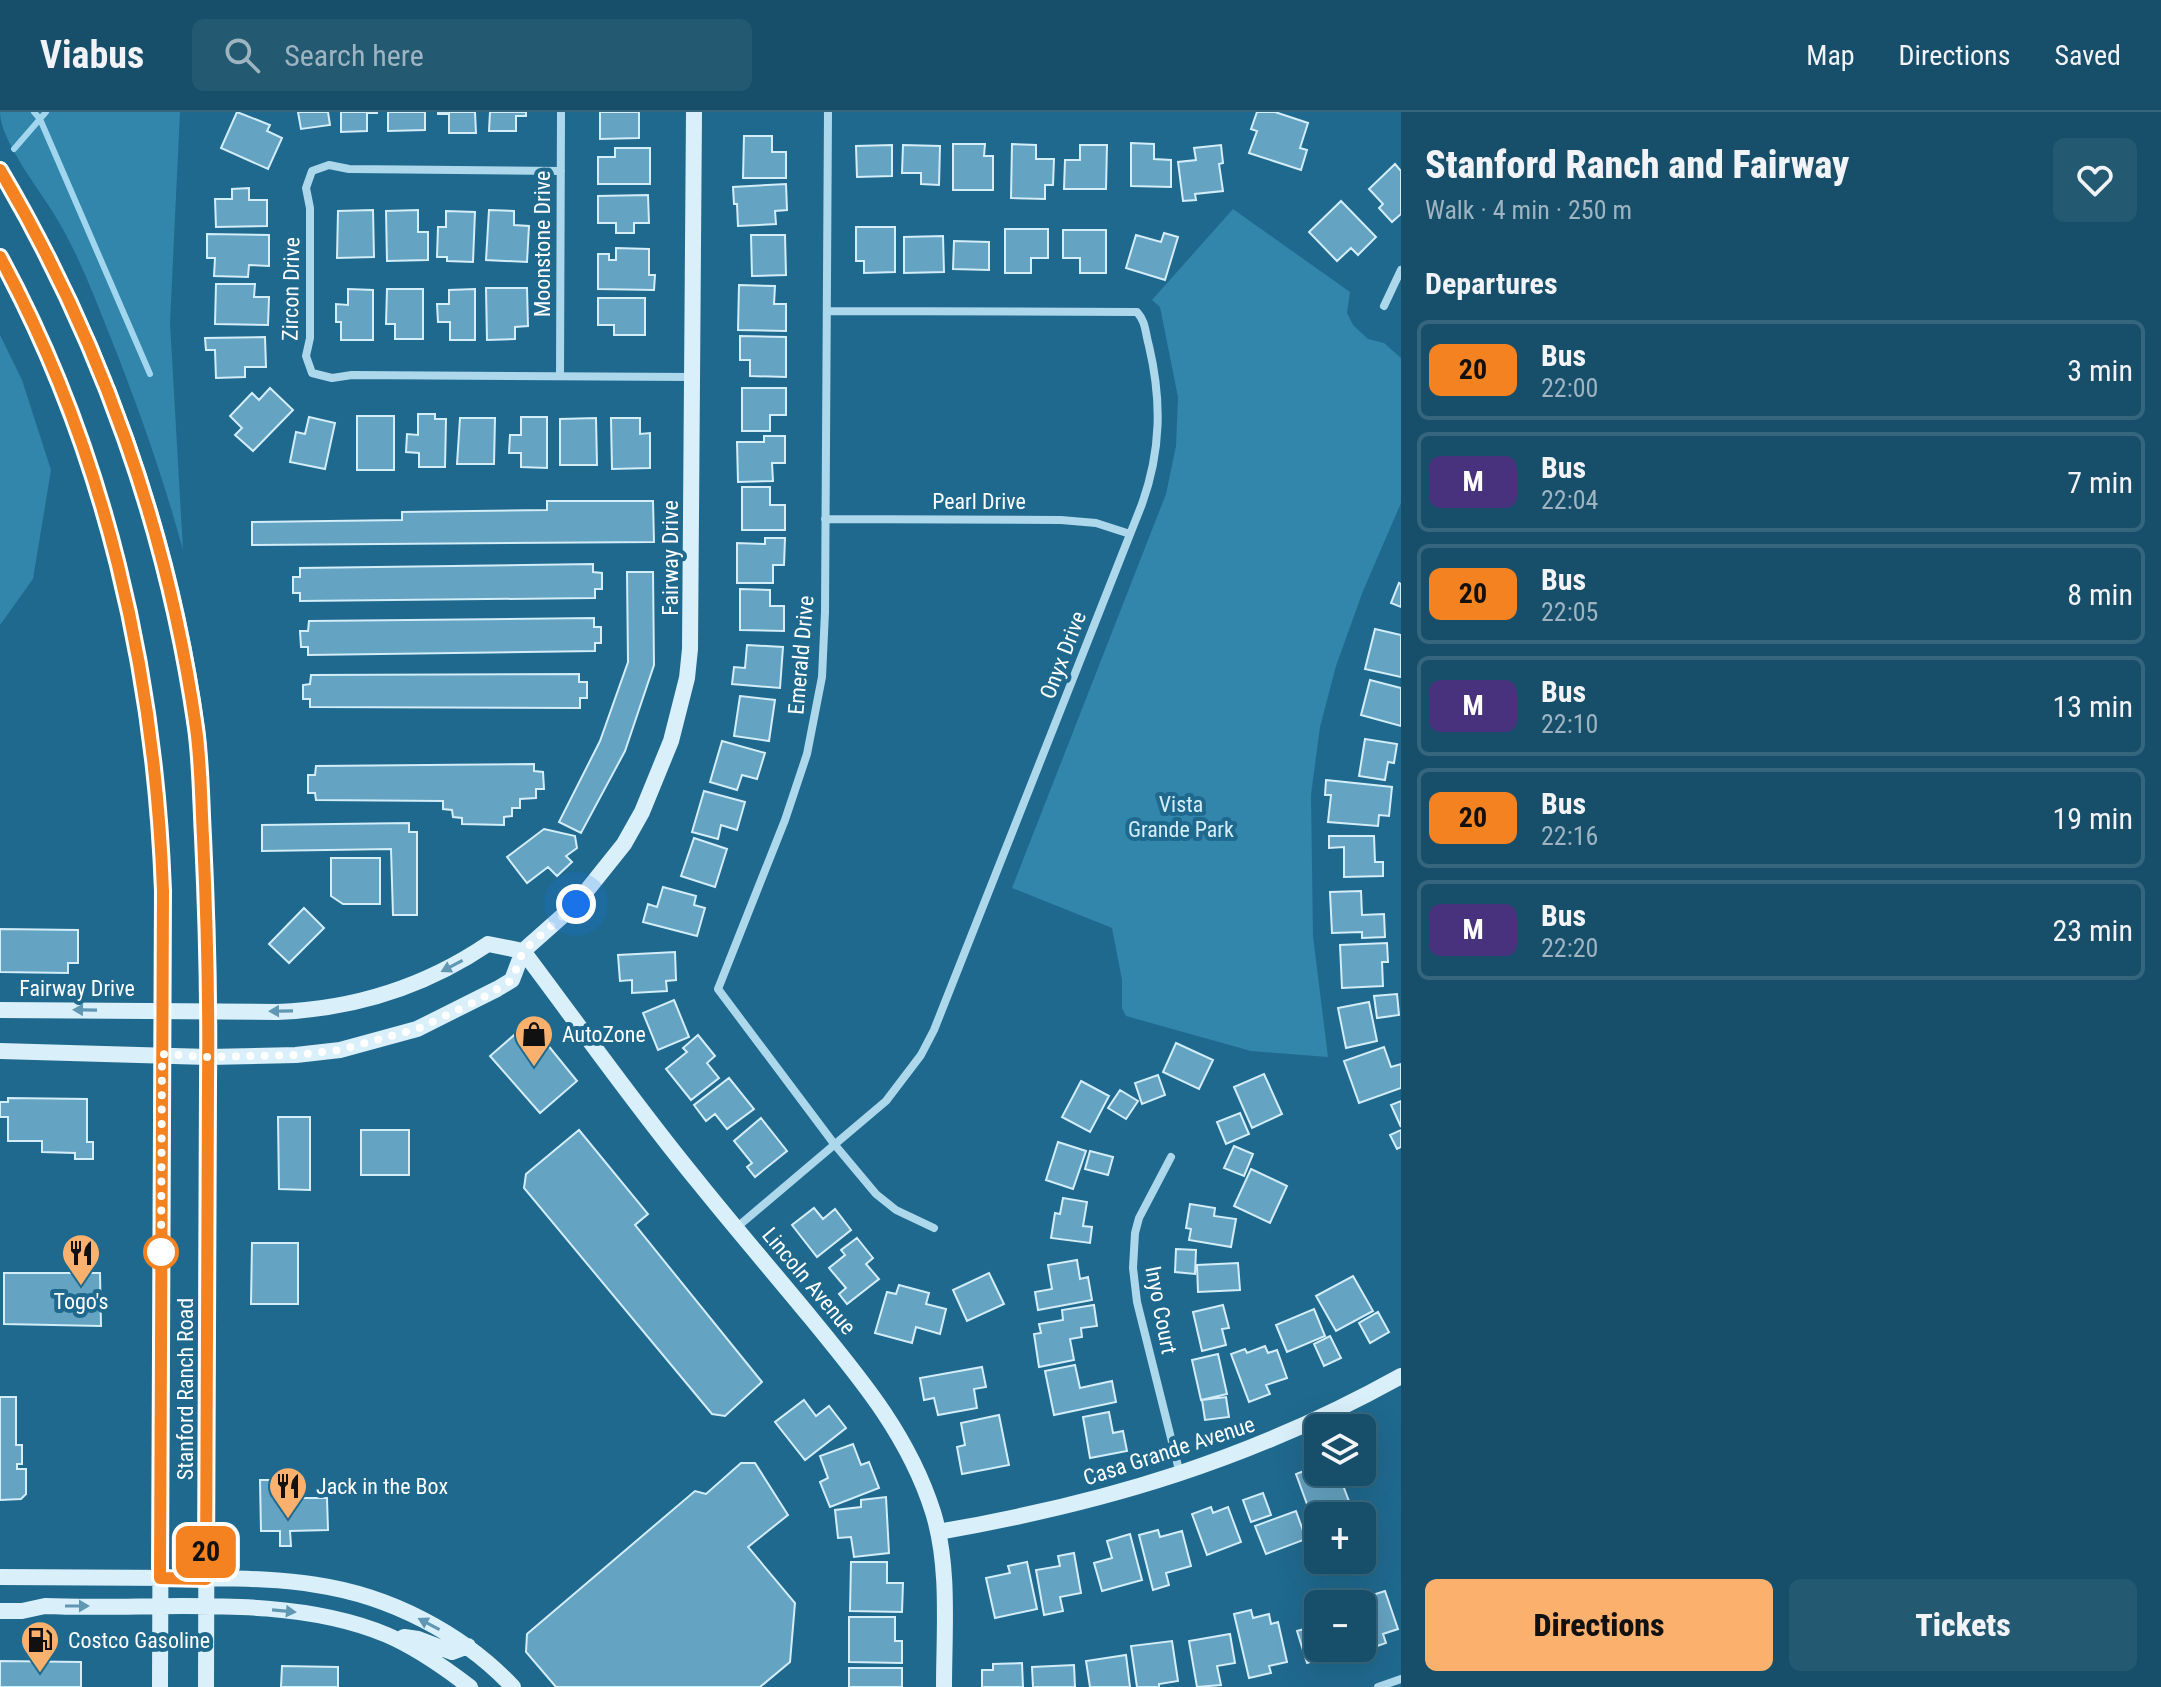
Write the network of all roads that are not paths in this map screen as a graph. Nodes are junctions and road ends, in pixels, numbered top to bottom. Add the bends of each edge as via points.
1 (561, 112) edge
2 (694, 112) edge
3 (828, 112) edge
4 (0, 169) edge
5 (561, 171) junction
6 (0, 257) edge
7 (1401, 270) edge
8 (1384, 306) dead end
9 (827, 311) junction
10 (560, 376) junction
11 (693, 377) junction
12 (825, 519) junction
13 (1130, 534) junction
14 (523, 951) junction
15 (0, 1010) edge
16 (163, 1011) junction
17 (208, 1011) junction
18 (0, 1051) edge
19 (162, 1054) junction
20 (208, 1057) junction
21 (835, 1145) junction
22 (1171, 1157) dead end
23 (736, 1228) junction
24 (934, 1228) dead end
25 (1401, 1376) edge
26 (1180, 1475) junction
27 (938, 1532) junction
28 (0, 1577) edge
29 (160, 1578) junction
30 (206, 1579) junction
31 (160, 1607) junction
32 (206, 1608) junction
33 (0, 1611) edge
34 (386, 1635) junction
35 (468, 1646) junction
36 (1401, 1679) edge
37 (160, 1687) edge
38 (206, 1687) edge
39 (470, 1687) edge
40 (513, 1687) edge
41 (944, 1687) edge
42 (1378, 1687) edge

1 - 5 street, Moonstone Drive
2 - 11 street, Fairway Drive
3 - 9 street, Emerald Drive
4 - 17 street, Stanford Ranch Road via 94,354 156,535 197,732
5 - 10 street, Moonstone Drive
5 - 10 street, Zircon Drive via 329,165 312,171 306,188 306,356 312,373 332,378
6 - 16 street, Stanford Ranch Road via 83,449 113,542 139,655 161,824
7 - 8 street
9 - 12 street, Emerald Drive
9 - 13 street, Onyx Drive via 1137,312 1144,320 1154,366 1158,439 1150,483
10 - 11 street, Zircon Drive
11 - 14 street, Fairway Drive via 690,649 671,741 624,844 576,904
12 - 13 street, Pearl Drive via 1061,520 1096,523
12 - 21 street, Emerald Drive via 824,645 816,716 789,810 718,989
13 - 21 street, Onyx Drive via 934,1030 886,1101
14 -> 17 street, Fairway Drive via 488,944 407,988 354,1003 300,1011
14 - 20 street, Fairway Drive via 512,980 417,1029 340,1050
14 - 23 street, Lincoln Avenue
16 -> 15 street, Fairway Drive
16 - 17 street, Fairway Drive
16 - 19 street, Stanford Ranch Road
17 - 20 street, Stanford Ranch Road
18 - 19 street, Fairway Drive
19 - 20 street, Fairway Drive
19 - 29 street, Stanford Ranch Road
20 - 30 street, Stanford Ranch Road
21 - 23 street, Onyx Drive
21 - 24 street via 876,1194
22 - 26 street, Inyo Court via 1139,1218 1133,1268
23 - 27 street, Lincoln Avenue via 885,1411 922,1482
25 - 26 street, Casa Grande Avenue via 1291,1432
26 - 27 street, Casa Grande Avenue via 1075,1505
27 - 41 street, Lincoln Avenue
28 - 29 street
29 - 30 street
29 - 31 street, Stanford Ranch Road
30 - 32 street, Stanford Ranch Road
35 -> 30 street via 398,1608 354,1592 285,1581
31 - 32 street
33 -> 31 street
31 - 37 street, Stanford Ranch Road
32 -> 34 street via 304,1613
32 - 38 street, Stanford Ranch Road
34 - 35 street via 418,1639 452,1652
34 - 39 street
35 - 40 street
36 - 42 street

